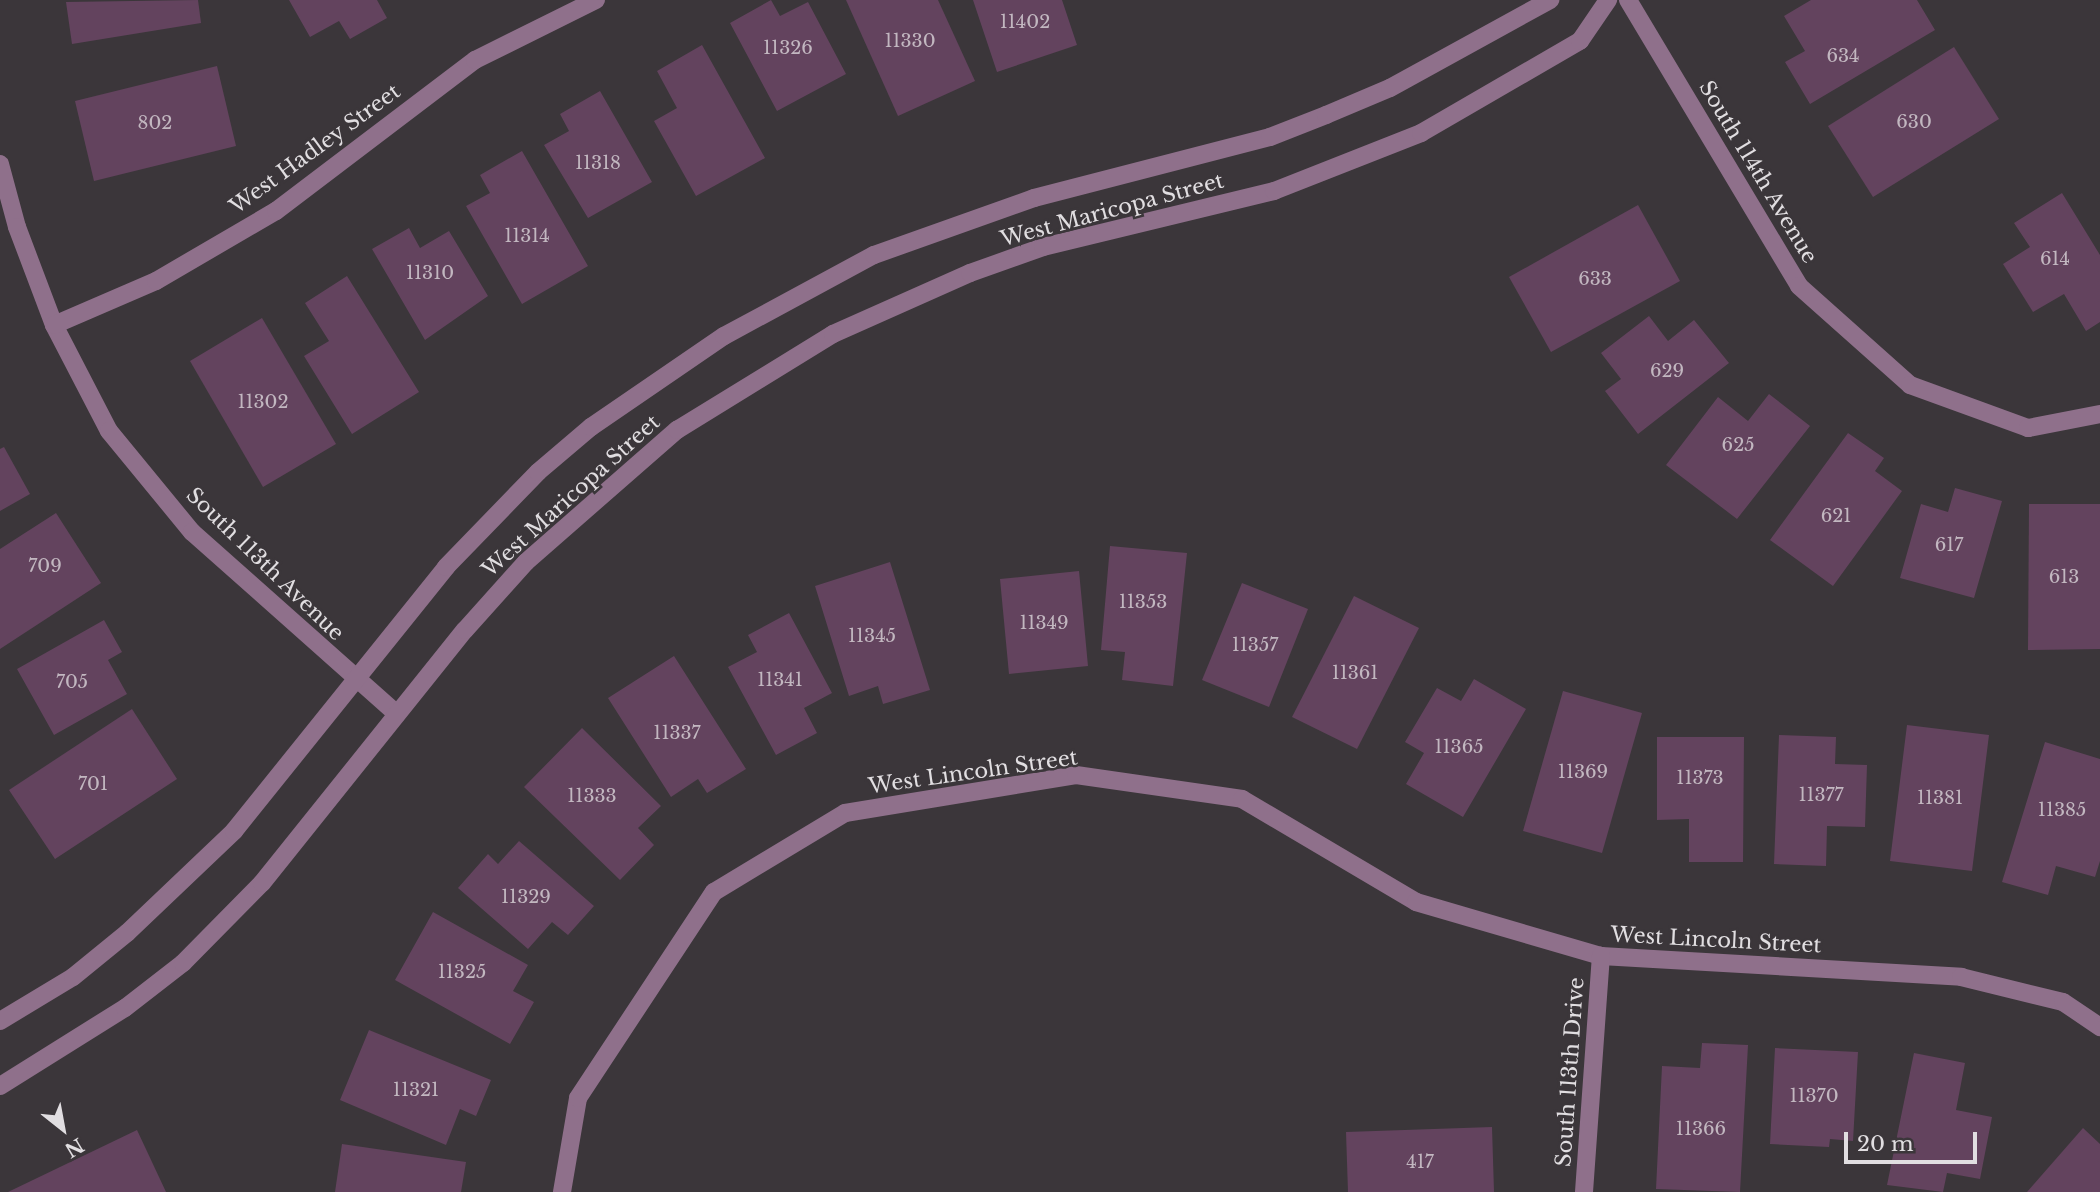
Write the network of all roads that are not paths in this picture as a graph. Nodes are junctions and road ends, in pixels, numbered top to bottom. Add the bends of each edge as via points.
1 (596, 0) edge
2 (1550, 0) edge
3 (1608, 0) edge
4 (1628, 0) edge
5 (0, 164) edge
6 (54, 325) junction
7 (2100, 414) edge
8 (356, 683) junction
9 (397, 714) junction
10 (1601, 956) junction
11 (0, 1021) edge
12 (2100, 1027) edge
13 (0, 1086) edge
14 (562, 1192) edge
15 (1584, 1192) edge

1 - 6 street, West Hadley Street via 475,60 276,211 156,281
2 - 8 street, West Maricopa Street via 1390,88 1270,137 1034,198 874,255 724,336 591,427 538,472 446,567
3 - 9 street, West Maricopa Street via 1580,41 1471,108 1357,161 1263,194 1043,247 970,273 832,334 677,430 607,488 526,562
4 - 7 street, South 114th Avenue via 1800,286 1910,385 2028,428
5 - 6 street, South 113th Avenue via 17,227
6 - 8 street, South 113th Avenue via 109,431 192,532
8 - 9 street, South 113th Avenue
8 - 11 street, West Maricopa Street via 234,831 180,885 73,977
9 - 13 street, West Maricopa Street via 262,883 183,963 125,1008
10 - 12 street, West Lincoln Street via 1961,977 2063,1002
10 - 14 street, West Lincoln Street via 1416,902 1242,800 1076,775 845,813 713,892 578,1098
10 - 15 street, South 113th Drive

